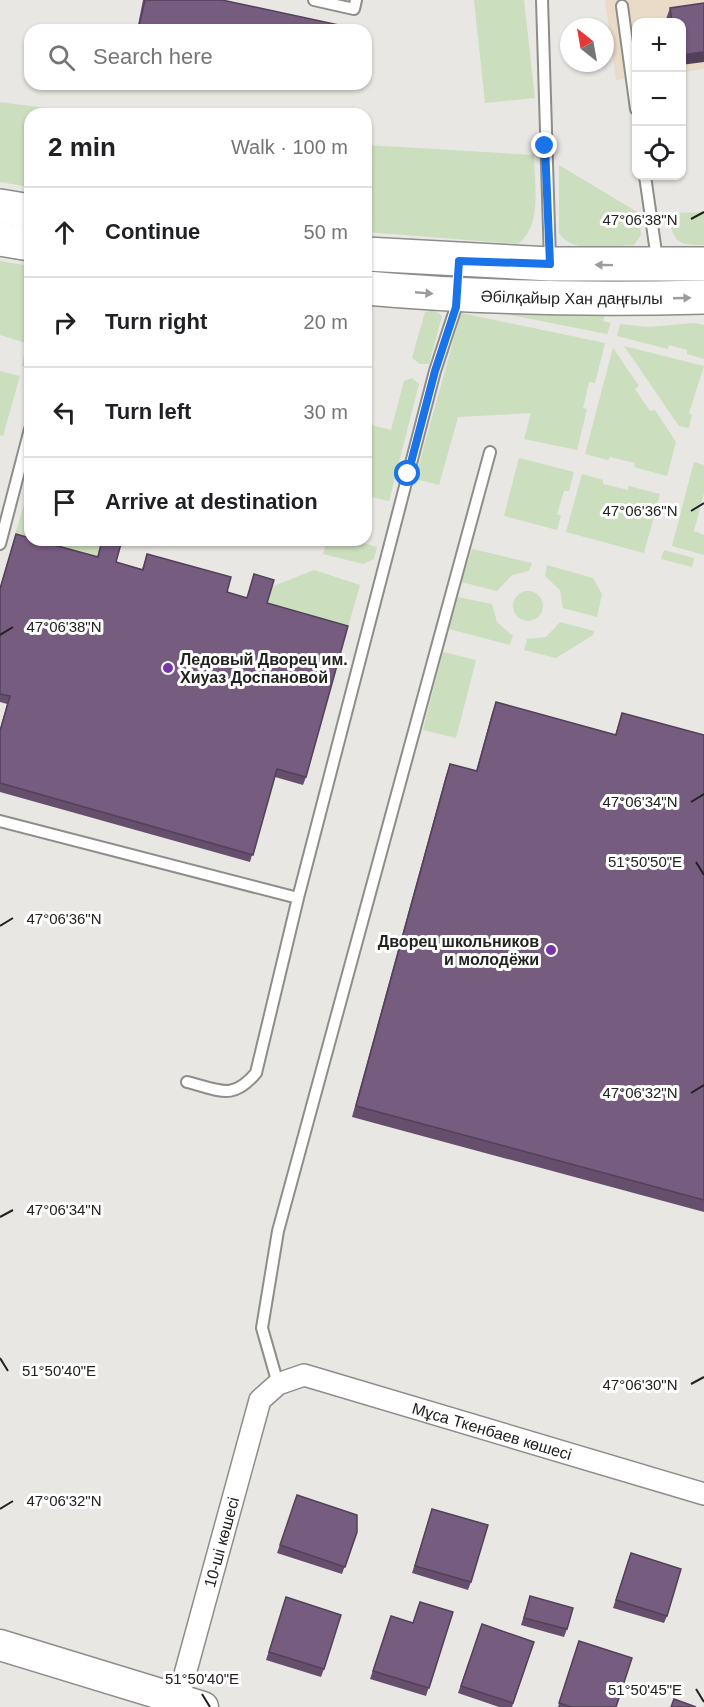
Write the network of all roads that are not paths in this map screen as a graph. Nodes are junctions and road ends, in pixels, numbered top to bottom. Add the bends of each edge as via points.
1 (314, 0) edge
2 (356, 0) edge
3 (542, 0) edge
4 (622, 6) dead end
5 (632, 80) edge
6 (646, 180) edge
7 (0, 207) edge
8 (24, 210) edge
9 (0, 239) edge
10 (24, 243) edge
11 (372, 254) edge
12 (459, 261) junction
13 (550, 264) junction
14 (704, 264) edge
15 (658, 265) junction
16 (372, 289) edge
17 (458, 296) junction
18 (704, 297) edge
19 (24, 452) edge
20 (490, 452) dead end
21 (0, 544) edge
22 (0, 821) edge
23 (298, 898) junction
24 (187, 1082) dead end
25 (278, 1384) junction
26 (704, 1494) edge
27 (0, 1645) edge
28 (186, 1704) edge

1 - 2 lane via 354,9
3 - 13 lane
4 - 5 lane
6 - 15 lane
7 - 8 main road
9 - 10 main road
11 - 12 main road, Әбілқайыр Хан даңғылы
12 - 13 main road, Әбілқайыр Хан даңғылы
12 - 17 lane
15 -> 13 main road, Әбілқайыр Хан даңғылы
14 - 15 main road, Әбілқайыр Хан даңғылы
16 -> 17 main road, Әбілқайыр Хан даңғылы
17 -> 18 main road, Әбілқайыр Хан даңғылы
17 - 23 lane
19 - 21 lane
20 - 25 lane via 278,1231 262,1328
22 - 23 lane
23 - 24 lane via 256,1073 244,1087 229,1092
25 - 26 street, Мұса Ткенбаев көшесі via 304,1375
25 - 28 street, 10-ші көшесі via 260,1400
27 - 28 street

